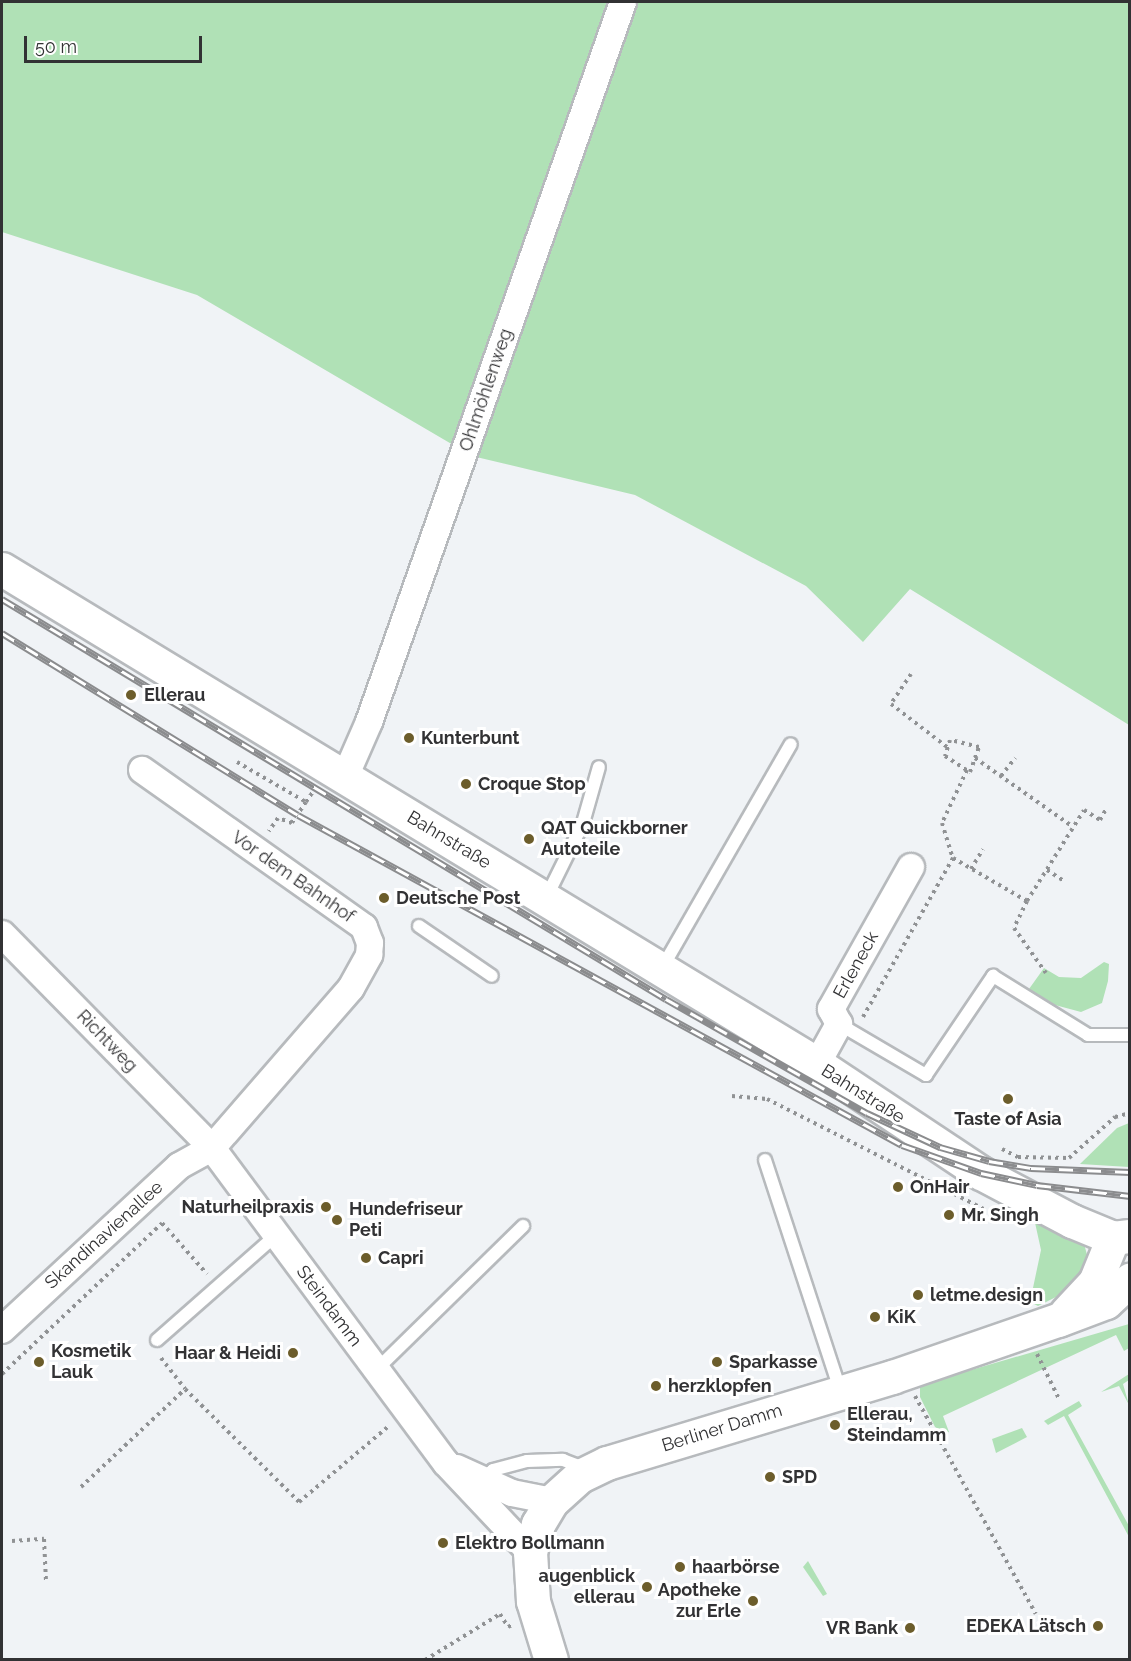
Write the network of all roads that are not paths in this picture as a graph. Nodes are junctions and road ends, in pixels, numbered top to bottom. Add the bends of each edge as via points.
1 (623, 2) edge
2 (2, 569) edge
3 (791, 744) dead end
4 (599, 767) dead end
5 (142, 770) dead end
6 (345, 777) junction
7 (911, 867) dead end
8 (545, 899) junction
9 (419, 926) dead end
10 (2, 934) edge
11 (662, 969) junction
12 (492, 976) dead end
13 (849, 1023) junction
14 (1130, 1035) edge
15 (817, 1064) junction
16 (212, 1148) junction
17 (765, 1160) dead end
18 (523, 1226) dead end
19 (1126, 1229) edge
20 (276, 1235) junction
21 (1130, 1280) edge
22 (1130, 1304) edge
23 (1044, 1324) junction
24 (2, 1330) edge
25 (157, 1340) dead end
26 (376, 1370) junction
27 (841, 1393) junction
28 (591, 1471) junction
29 (480, 1488) junction
30 (552, 1501) junction
31 (530, 1552) junction
32 (550, 1659) edge

1 - 6 street, Ohlmöhlenweg via 373,711
2 - 6 main road, Bahnstraße
3 - 11 lane
4 - 8 lane via 583,823
5 - 16 street, Vor dem Bahnhof via 364,927 370,943 369,955 351,988
6 - 8 main road, Bahnstraße
7 - 13 street, Erleneck via 831,1009
8 - 11 main road, Bahnstraße
9 - 12 lane
10 - 16 street, Richtweg
11 - 15 main road, Bahnstraße
13 - 14 lane via 926,1076 993,976 1088,1035
13 - 15 street, Erleneck
15 - 19 main road, Bahnstraße via 925,1133
16 - 20 street, Steindamm
16 - 24 street, Skandinavienallee via 179,1166
17 - 27 lane
18 - 26 lane
19 - 23 main road, Berliner Damm via 1095,1282
20 - 25 lane
20 - 26 street, Steindamm
21 - 23 main road, Berliner Damm via 1106,1302
22 - 23 main road
23 - 27 main road, Berliner Damm
26 - 29 street, Steindamm via 446,1463
27 - 28 main road, Berliner Damm via 672,1442
28 - 29 lane via 563,1460 527,1461 493,1470
28 - 30 main road, Berliner Damm
29 - 30 street, Steindamm
29 - 31 street, Steindamm
30 - 31 main road, Berliner Damm via 538,1524
31 - 32 main road, Berliner Damm via 533,1601

